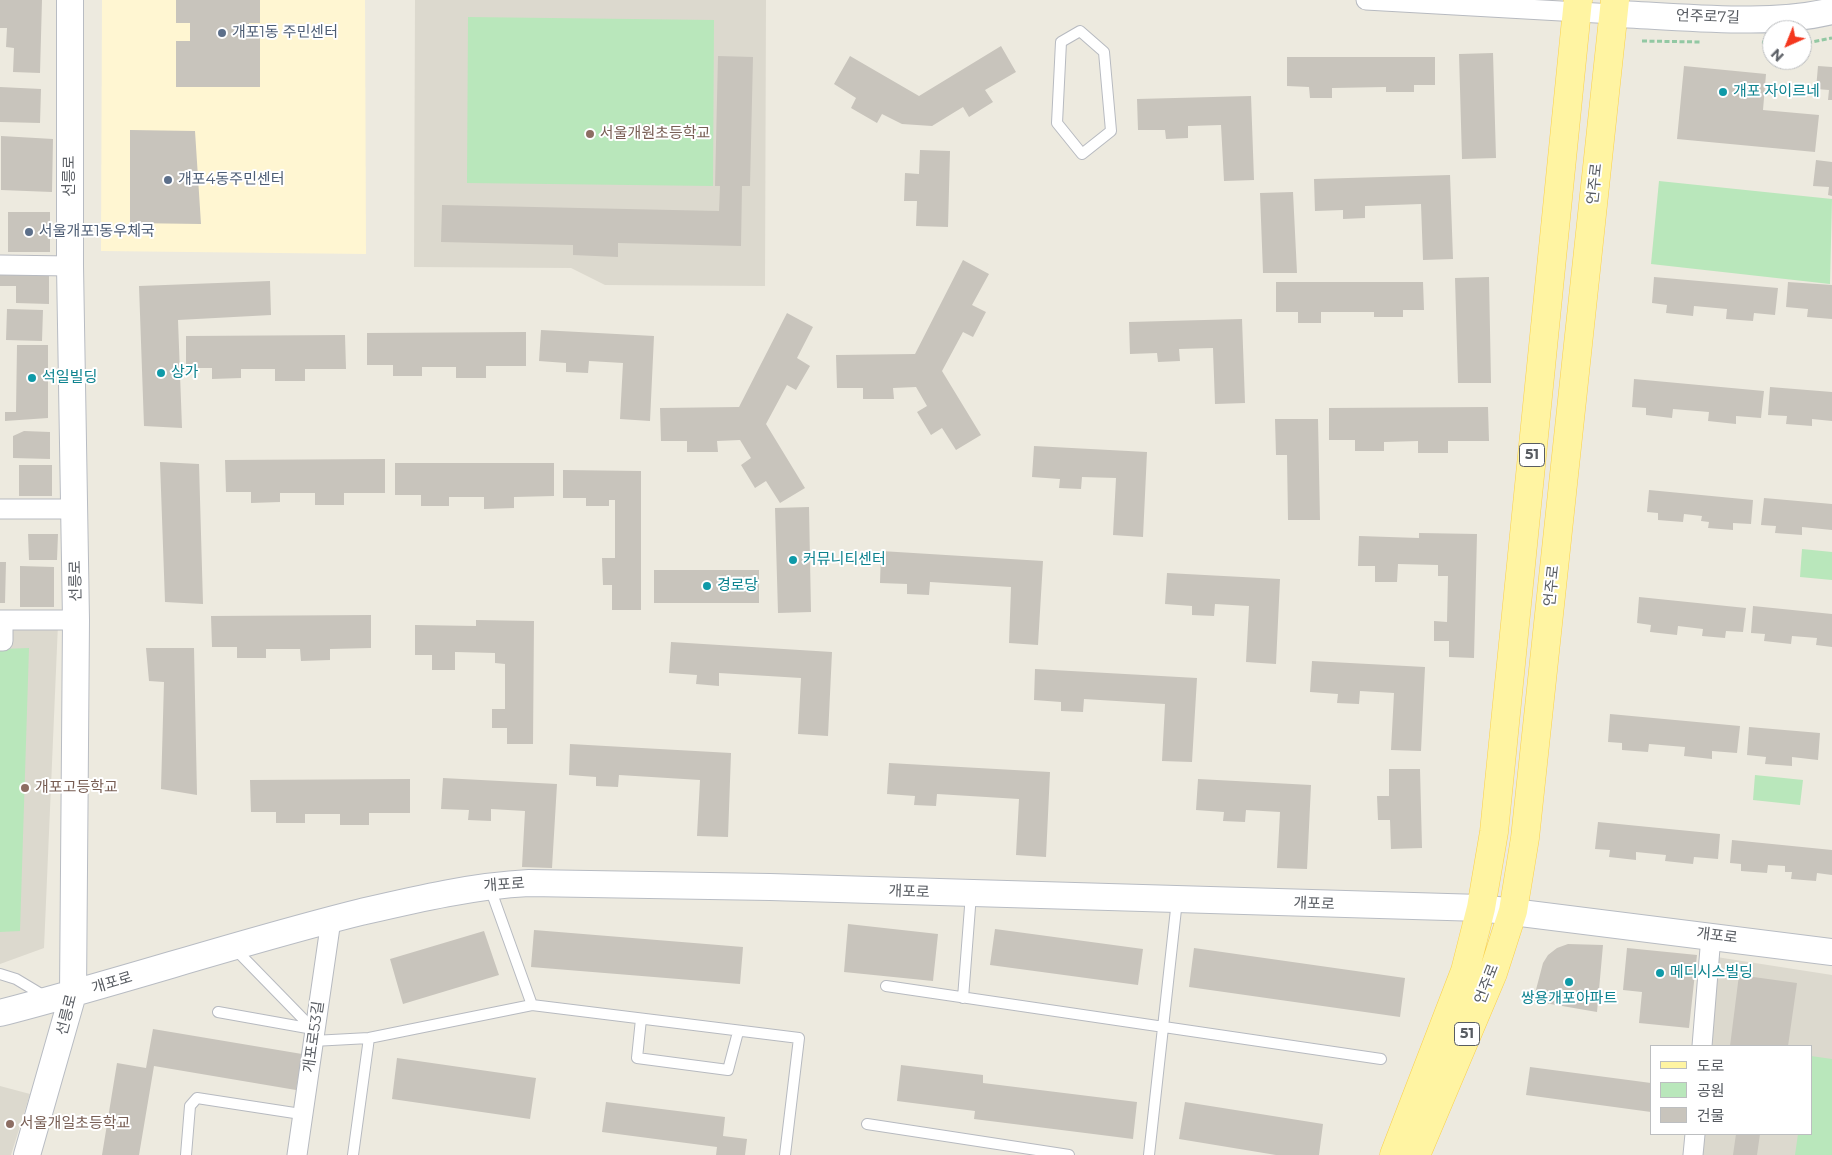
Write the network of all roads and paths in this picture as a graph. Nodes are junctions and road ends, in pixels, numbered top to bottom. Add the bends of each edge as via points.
1 (70, 0) edge
2 (1366, 0) edge
3 (1578, 5) edge
4 (1615, 7) edge
5 (1832, 11) edge
6 (1080, 31) joint
7 (1832, 38) edge
8 (1812, 42) edge
9 (0, 265) edge
10 (70, 266) junction
11 (75, 508) junction
12 (0, 509) edge
13 (76, 620) junction
14 (1, 629) edge
15 (489, 885) junction
16 (971, 894) junction
17 (1177, 900) junction
18 (1481, 908) junction
19 (1513, 911) junction
20 (331, 920) junction
21 (1711, 936) junction
22 (232, 946) junction
23 (1832, 952) edge
24 (0, 974) edge
25 (886, 986) dead end
26 (62, 997) junction
27 (963, 998) junction
28 (532, 1005) junction
29 (218, 1012) dead end
30 (0, 1013) edge
31 (641, 1019) junction
32 (1163, 1027) junction
33 (738, 1032) junction
34 (313, 1035) junction
35 (369, 1038) junction
36 (1702, 1045) edge
37 (1381, 1059) dead end
38 (301, 1114) junction
39 (1410, 1117) junction
40 (867, 1124) dead end
41 (1695, 1135) edge
42 (27, 1155) edge
43 (186, 1155) edge
44 (296, 1155) edge
45 (353, 1155) edge
46 (785, 1155) edge
47 (1069, 1155) edge
48 (1149, 1155) edge
49 (1384, 1155) edge
50 (1394, 1155) edge
51 (1416, 1155) edge
52 (1693, 1155) edge

1 - 10 street, 선릉로
2 - 3 street
3 - 4 street
3 - 18 main road, 언주로 / 51 via 1494,832
4 - 5 street, 언주로7길 via 1749,18 1807,17
4 - 19 main road, 언주로 / 51 via 1525,838
6 - 6 lane via 1061,42 1057,123 1082,154 1111,131 1104,52
7 - 8 path
9 - 10 street
10 - 11 street, 선릉로
11 - 12 street
11 - 13 street, 선릉로
13 - 14 street
13 - 26 street, 선릉로
15 - 16 street, 개포로 via 761,887
15 - 20 street, 개포로
15 - 28 lane
16 - 17 street, 개포로
16 - 27 lane
17 - 18 street, 개포로
17 - 32 lane
18 - 19 street, 개포로
18 - 39 main road, 언주로 / 51 via 1465,971
19 - 21 street, 개포로
19 - 51 main road, 언주로 / 51 via 1493,973
20 - 22 street, 개포로
20 - 34 street, 개포로53길
21 - 23 street, 개포로
21 - 36 street
22 - 26 street, 개포로
22 - 34 lane
24 - 26 lane
25 - 27 lane
26 - 30 street, 개포로
26 - 42 street, 선릉로
27 - 32 lane
28 - 31 lane
28 - 35 lane
29 - 34 lane
31 - 33 lane
31 - 33 lane via 637,1058 728,1070
32 - 37 lane
32 - 48 lane
33 - 46 lane via 799,1038
34 - 35 lane
34 - 38 lane
34 - 44 street, 개포로53길
35 - 45 lane
38 - 43 lane via 199,1098 190,1106
38 - 44 lane
39 - 49 lane
39 - 50 main road, 언주로 / 51
40 - 47 lane
41 - 52 street

